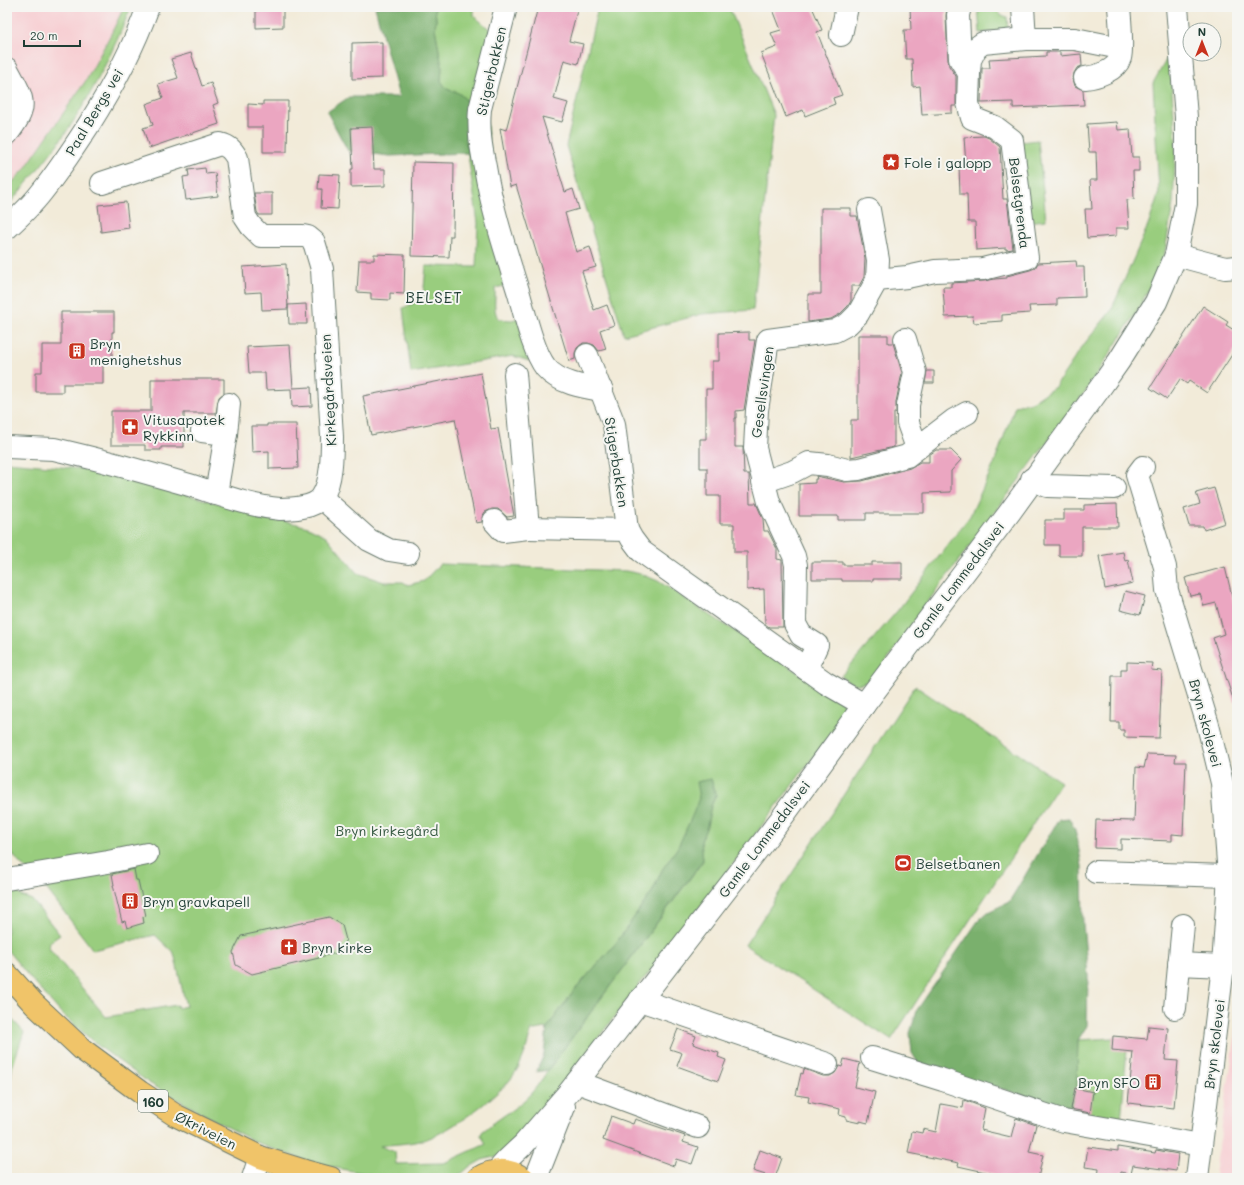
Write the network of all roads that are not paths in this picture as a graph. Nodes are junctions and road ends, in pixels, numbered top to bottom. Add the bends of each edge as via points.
1 (148, 7) edge
2 (506, 7) edge
3 (847, 7) edge
4 (960, 7) edge
5 (1024, 7) edge
6 (1119, 7) edge
7 (1177, 7) edge
8 (841, 34) dead end
9 (1025, 39) junction
10 (1120, 48) junction
11 (7, 69) edge
12 (969, 74) junction
13 (1085, 78) dead end
14 (7, 134) edge
15 (102, 183) dead end
16 (27, 209) junction
17 (869, 210) dead end
18 (7, 228) edge
19 (7, 240) edge
20 (1176, 255) junction
21 (1237, 267) edge
22 (877, 280) junction
23 (905, 339) dead end
24 (587, 355) dead end
25 (515, 374) dead end
26 (602, 390) junction
27 (229, 404) dead end
28 (967, 413) dead end
29 (202, 431) dead end
30 (226, 434) junction
31 (7, 447) edge
32 (917, 448) junction
33 (1143, 467) dead end
34 (1032, 480) junction
35 (763, 482) junction
36 (1114, 488) dead end
37 (216, 494) junction
38 (322, 498) junction
39 (494, 521) dead end
40 (528, 528) junction
41 (627, 530) junction
42 (408, 553) dead end
43 (806, 669) junction
44 (864, 705) junction
45 (147, 854) dead end
46 (1096, 872) dead end
47 (1229, 876) junction
48 (7, 878) edge
49 (1182, 925) dead end
50 (1230, 963) edge
51 (1179, 964) junction
52 (7, 974) edge
53 (640, 1000) junction
54 (1175, 1008) dead end
55 (872, 1058) dead end
56 (827, 1064) dead end
57 (574, 1087) junction
58 (698, 1127) dead end
59 (1201, 1146) junction
60 (260, 1157) junction
61 (498, 1170) junction
62 (253, 1178) edge
63 (331, 1178) edge
64 (478, 1178) edge
65 (523, 1178) edge
66 (536, 1178) edge
67 (1198, 1178) edge

1 - 16 street, Paal Bergs vei via 129,54 104,101 75,146
2 - 26 street, Stigerbakken via 480,109 479,125 488,183 537,352 546,367 558,377 579,386
3 - 8 street
4 - 12 street, Belsetgrenda via 960,60
5 - 9 street
6 - 10 street
7 - 20 street, Gamle Lommedalsvei via 1186,116 1187,187
9 - 10 street, Belsetgrenda via 1074,39
9 - 12 street, Belsetgrenda via 983,43 976,48 970,60
10 - 13 street via 1120,59 1114,66 1096,77
11 - 14 street via 22,97 22,110
12 - 22 street, Belsetgrenda via 968,103 972,118 995,127 1012,140 1027,258 983,269 935,271
15 - 38 street, Kirkegårdsveien via 220,144 232,150 237,158 245,217 250,226 261,236 303,236 314,242 322,269 332,437 332,460
16 - 18 street, Paal Bergs vei
16 - 19 street, Paal Bergs vei
17 - 22 street, Gesellsvingen via 878,260
20 - 21 street via 1225,268
20 - 34 street, Gamle Lommedalsvei via 1156,302 1140,329
22 - 35 street, Gesellsvingen via 858,314 848,324 835,331 768,340 757,410 755,448
23 - 32 street via 915,372 908,405 908,423
24 - 26 street
25 - 40 street
26 - 41 street, Stigerbakken via 614,424
27 - 30 street
28 - 32 street
29 - 30 street
30 - 37 street
31 - 37 street via 54,449
32 - 35 street via 907,456 847,470 809,463
33 - 47 street, Bryn skolevei via 1137,475 1165,567 1167,590 1208,725 1222,784
34 - 36 street via 1047,486
34 - 44 street, Gamle Lommedalsvei
35 - 43 street, Gesellsvingen via 773,513 794,556 795,624 801,635 817,645
37 - 38 street via 260,506 294,509
38 - 42 street via 369,540 389,550
39 - 40 street via 504,531
40 - 41 street
41 - 43 street, Stigerbakken via 641,552
43 - 44 street, Stigerbakken
44 - 53 street, Gamle Lommedalsvei via 781,819
45 - 48 street
46 - 47 street
47 - 50 street, Bryn skolevei
49 - 51 street
50 - 51 street
50 - 59 street, Bryn skolevei
51 - 54 street
52 - 60 main road, Økriveien / 160 via 60,1030 108,1070 175,1115
53 - 56 street
53 - 57 street, Gamle Lommedalsvei
55 - 59 street via 1064,1121
57 - 58 street
57 - 61 street, Gamle Lommedalsvei
57 - 66 street, Gamle Lommedalsvei
59 - 67 street, Bryn skolevei
60 - 62 street
60 - 63 main road, Økriveien / 160
61 - 64 main road
61 - 65 main road

